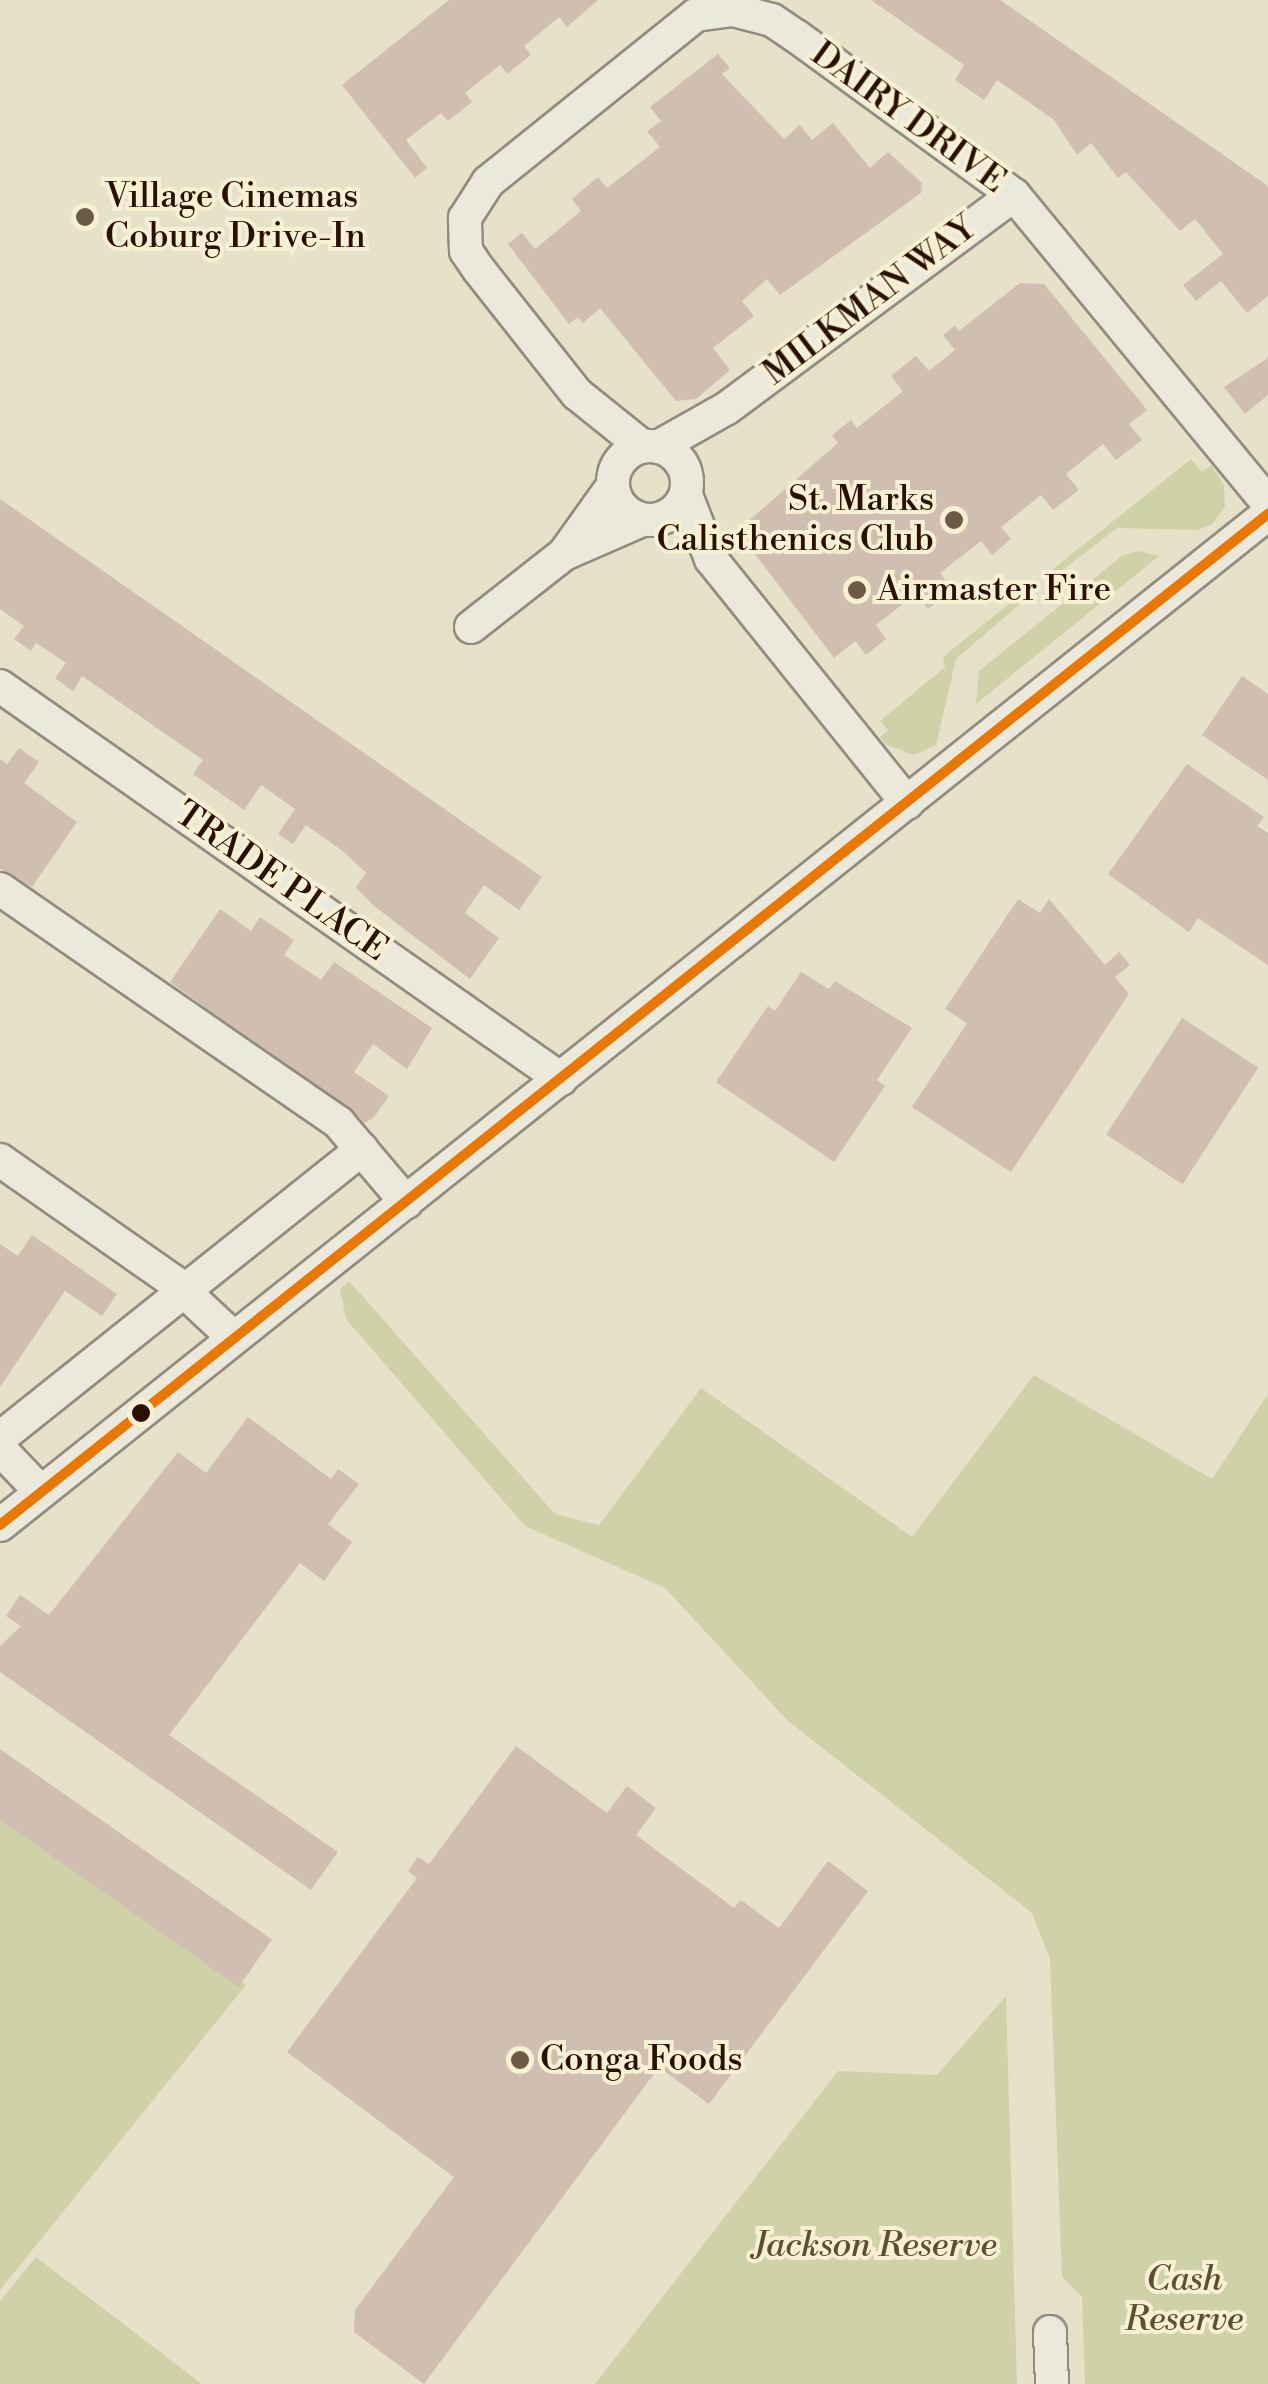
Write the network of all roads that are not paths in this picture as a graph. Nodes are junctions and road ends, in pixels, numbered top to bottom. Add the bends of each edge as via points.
1 (1014, 195) junction
2 (578, 394) junction
3 (727, 408) junction
4 (650, 446) junction
5 (613, 479) junction
6 (686, 487) junction
7 (1268, 502) edge
8 (1268, 514) edge
9 (649, 520) junction
10 (564, 554) junction
11 (712, 559) junction
12 (470, 627) dead end
13 (0, 686) edge
14 (907, 803) junction
15 (0, 889) edge
16 (561, 1079) junction
17 (362, 1149) junction
18 (0, 1160) edge
19 (406, 1202) junction
20 (182, 1288) junction
21 (234, 1338) junction
22 (0, 1438) edge
23 (0, 1449) edge
24 (41, 1492) junction
25 (0, 1524) edge
26 (1050, 2332) dead end
27 (1052, 2384) edge

1 - 2 street, DAIRY DRIVE via 772,20 733,10 696,16 488,182 465,218 466,251
1 - 3 street, MILKMAN WAY
1 - 7 street, DAIRY DRIVE
2 - 4 street, DAIRY DRIVE
2 - 5 street, DAIRY DRIVE
3 - 4 street, MILKMAN WAY
3 - 6 street, MILKMAN WAY
4 - 5 street via 624,455
4 - 6 street via 677,458
5 - 9 street via 622,508
5 - 10 street
6 - 9 street via 674,512
6 - 11 street
8 - 14 street
9 - 10 street
9 - 11 street
10 - 12 street
11 - 14 street
13 - 16 street, TRADE PLACE
14 - 16 street
15 - 17 street via 339,1123
16 - 19 street
17 - 19 street
17 - 20 street
18 - 20 street
19 - 21 street
20 - 21 street
20 - 22 street
21 - 24 street
23 - 24 street
24 - 25 street
26 - 27 street

